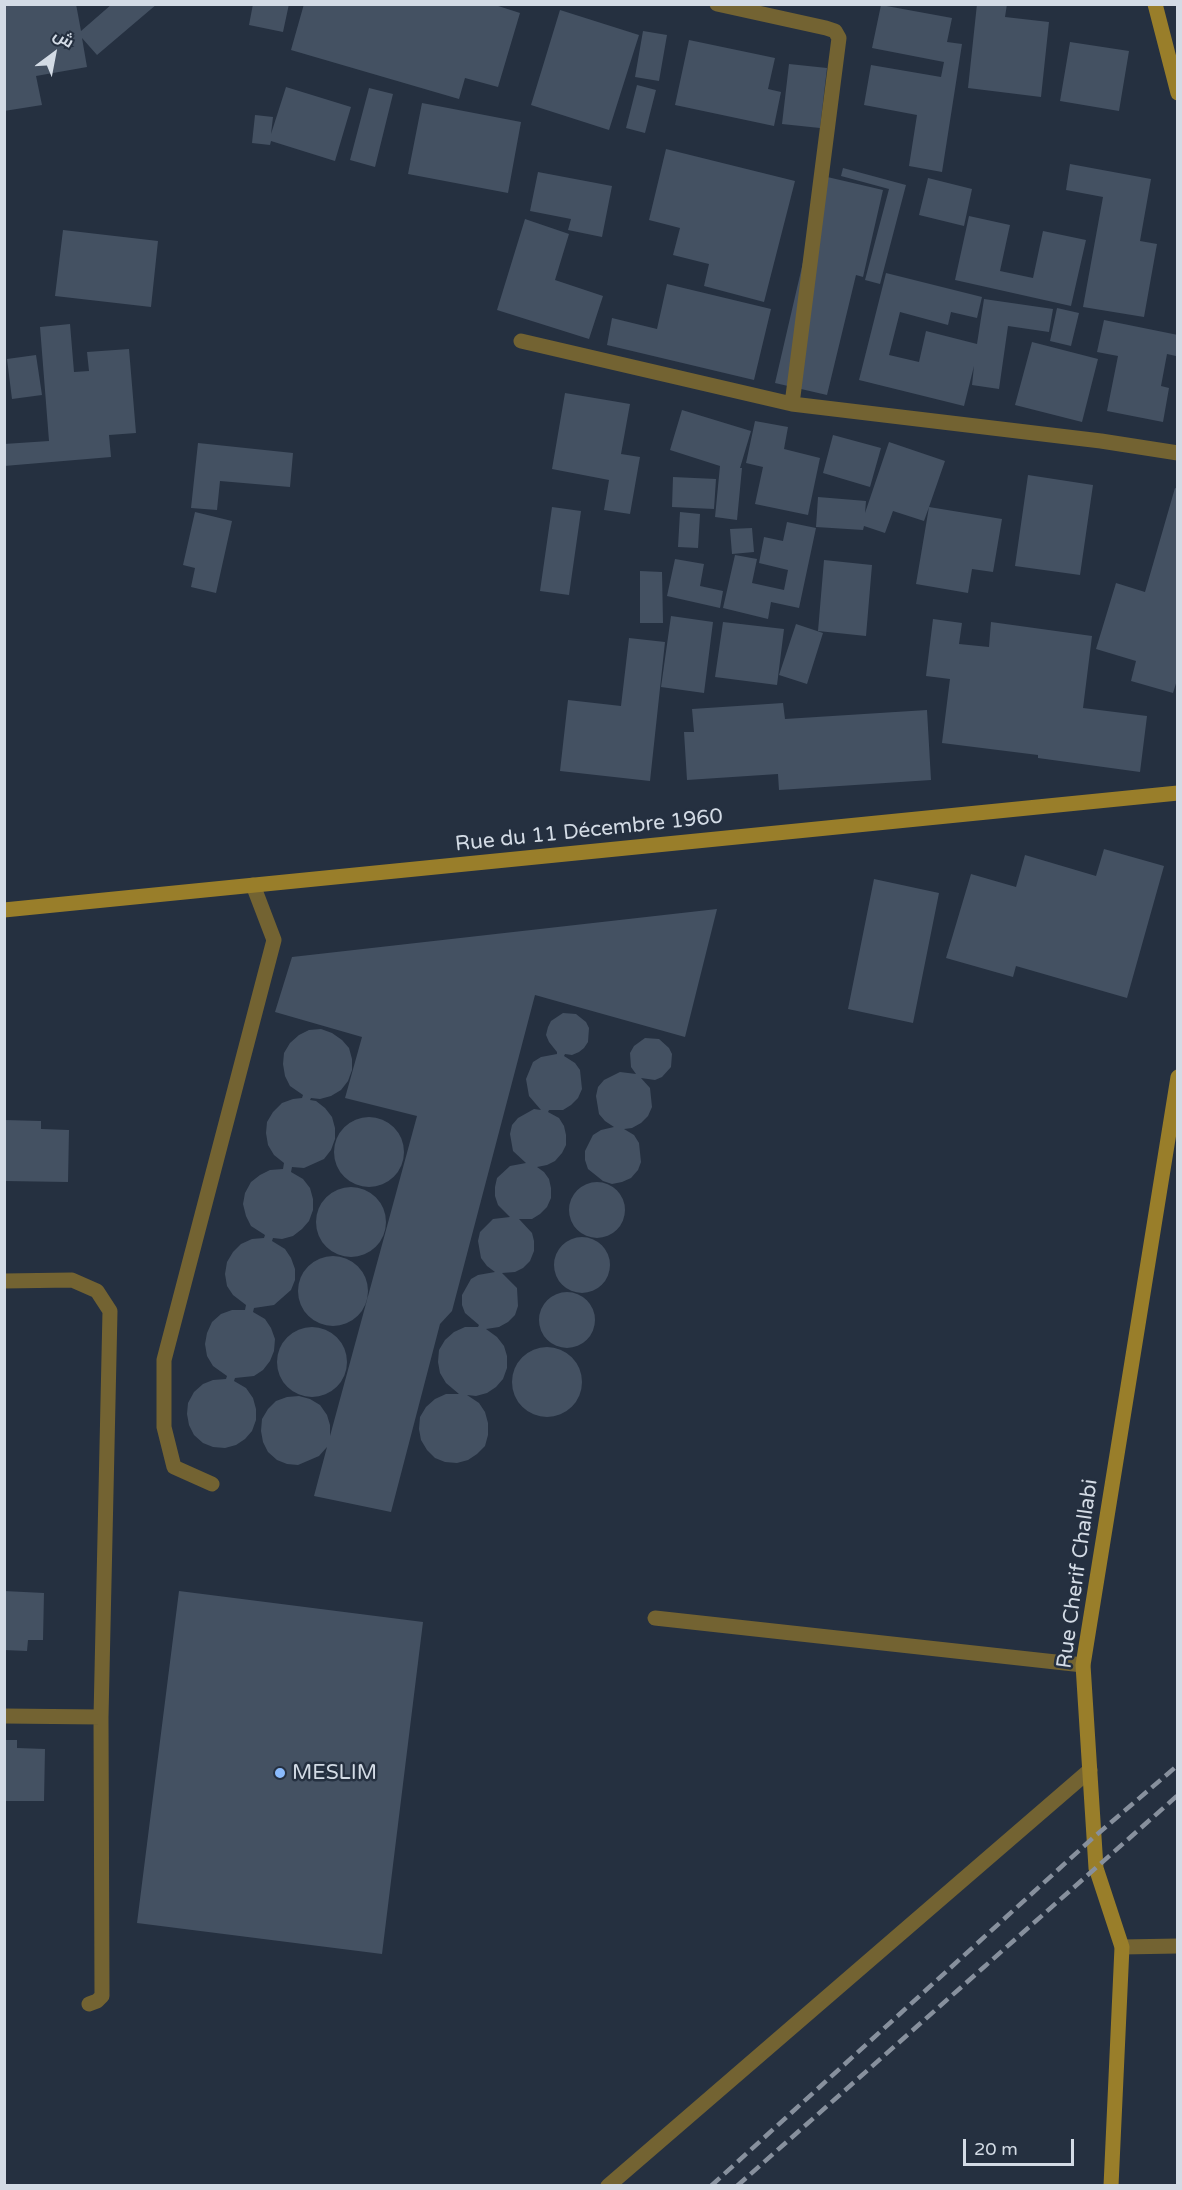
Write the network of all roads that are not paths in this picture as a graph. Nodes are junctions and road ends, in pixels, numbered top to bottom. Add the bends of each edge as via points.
1 (717, 4) edge
2 (1155, 4) edge
3 (1178, 93) edge
4 (520, 341) dead end
5 (792, 404) junction
6 (1178, 453) edge
7 (1178, 793) edge
8 (254, 885) junction
9 (4, 910) edge
10 (1178, 1077) edge
11 (4, 1281) edge
12 (212, 1484) dead end
13 (655, 1618) dead end
14 (1083, 1665) junction
15 (4, 1716) edge
16 (101, 1717) junction
17 (1090, 1770) junction
18 (1178, 1946) edge
19 (1122, 1947) junction
20 (89, 2004) dead end
21 (608, 2186) edge
22 (1111, 2186) edge

1 - 5 street via 826,28 835,31 839,38
2 - 3 street
4 - 5 street
5 - 6 street
7 - 8 street, Rue du 11 Décembre 1960
8 - 9 street, Rue du 11 Décembre 1960
8 - 12 street via 274,940 165,1360 164,1427 174,1467
10 - 14 street, Rue Cherif Challabi
11 - 16 street via 72,1280 97,1291 110,1311
13 - 14 street
14 - 17 street, Rue Cherif Challabi
15 - 16 street
16 - 20 street via 102,1996
17 - 19 street, Rue Cherif Challabi via 1096,1868
17 - 21 street
18 - 19 street
19 - 22 street, Rue Cherif Challabi

